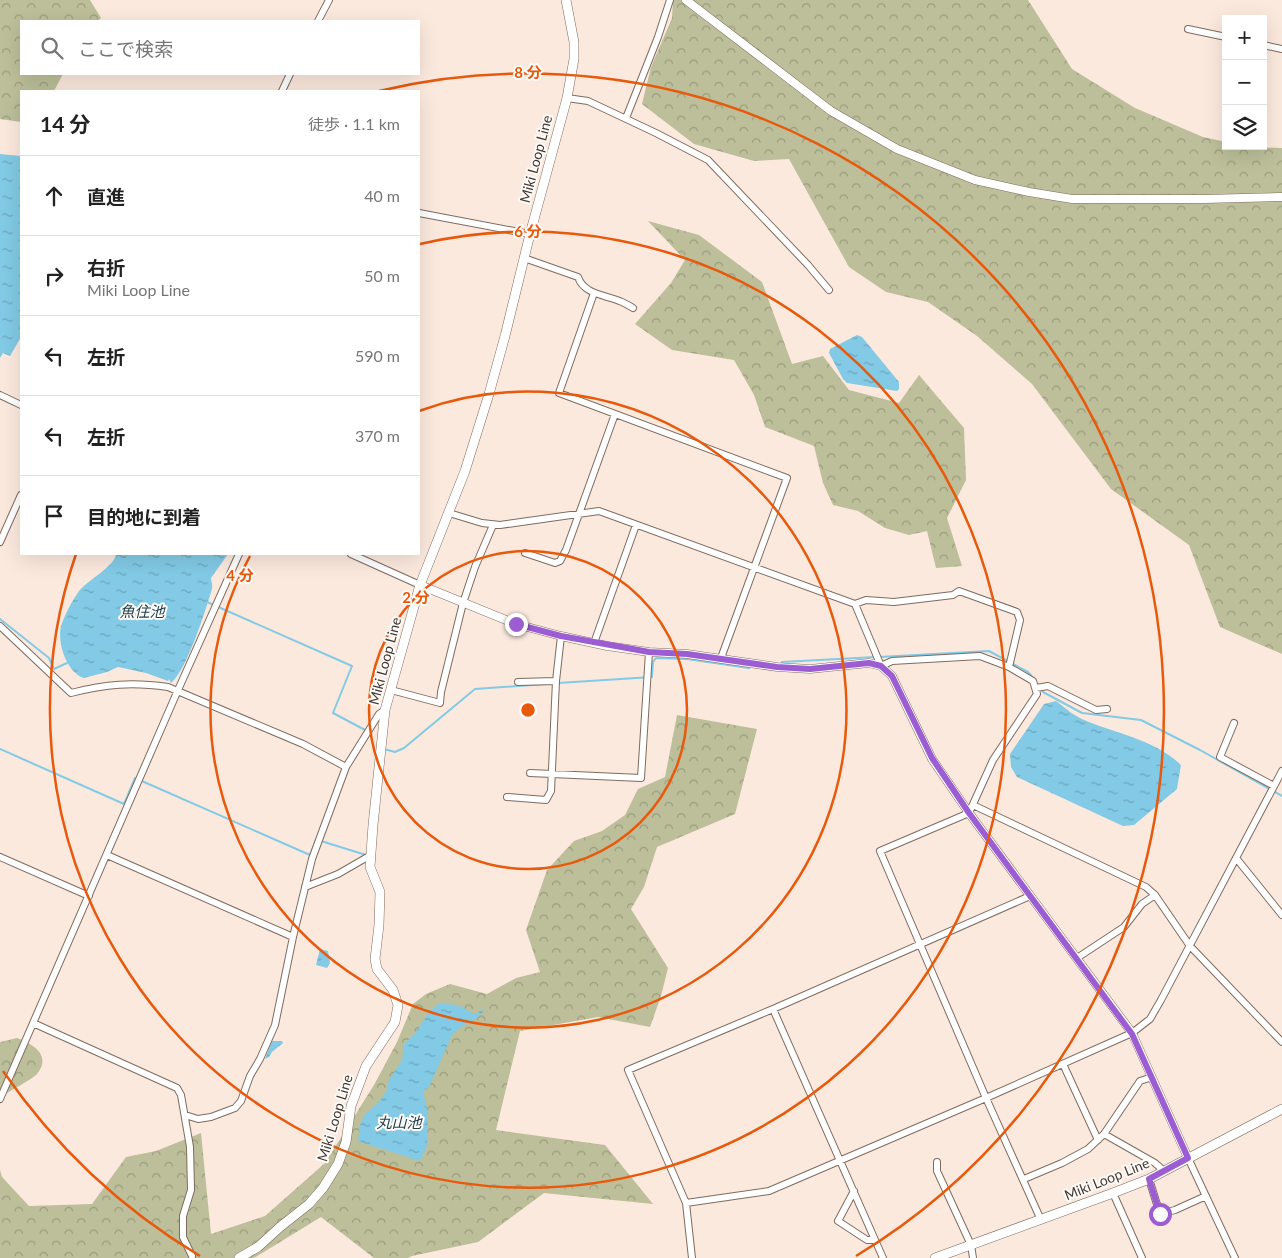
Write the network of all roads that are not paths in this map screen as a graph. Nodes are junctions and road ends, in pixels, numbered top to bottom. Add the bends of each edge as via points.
1 (328, 0) edge
2 (566, 0) edge
3 (670, 0) edge
4 (686, 0) edge
5 (318, 20) edge
6 (1188, 29) dead end
7 (1222, 36) edge
8 (1267, 46) edge
9 (1282, 49) edge
10 (290, 75) edge
11 (282, 90) edge
12 (566, 98) junction
13 (626, 118) junction
14 (1282, 197) edge
15 (420, 213) edge
16 (530, 234) junction
17 (524, 258) junction
18 (829, 290) dead end
19 (594, 293) junction
20 (633, 308) dead end
21 (0, 395) edge
22 (20, 405) edge
23 (615, 414) junction
24 (20, 497) edge
25 (449, 513) junction
26 (578, 514) junction
27 (493, 525) junction
28 (636, 525) junction
29 (0, 542) edge
30 (526, 553) dead end
31 (239, 555) edge
32 (353, 555) edge
33 (755, 568) junction
34 (420, 585) junction
35 (463, 603) junction
36 (855, 604) junction
37 (0, 626) edge
38 (561, 636) junction
39 (594, 643) junction
40 (649, 652) junction
41 (721, 658) junction
42 (881, 666) junction
43 (1009, 667) junction
44 (556, 680) junction
45 (518, 682) dead end
46 (1036, 688) junction
47 (178, 690) junction
48 (391, 690) junction
49 (1107, 709) dead end
50 (386, 710) junction
51 (1234, 723) dead end
52 (346, 767) junction
53 (1282, 771) edge
54 (530, 773) dead end
55 (552, 774) junction
56 (1274, 786) junction
57 (507, 797) dead end
58 (971, 809) junction
59 (371, 855) junction
60 (106, 856) junction
61 (0, 857) edge
62 (1236, 858) junction
63 (305, 887) junction
64 (1155, 894) junction
65 (89, 896) junction
66 (1030, 896) junction
67 (1282, 914) edge
68 (293, 937) junction
69 (920, 944) junction
70 (1190, 946) junction
71 (1077, 958) junction
72 (773, 1009) junction
73 (33, 1023) junction
74 (1132, 1034) junction
75 (1282, 1042) edge
76 (1064, 1064) junction
77 (1152, 1077) junction
78 (986, 1098) junction
79 (0, 1099) edge
80 (1282, 1109) edge
81 (185, 1116) junction
82 (1104, 1134) junction
83 (1098, 1140) junction
84 (1188, 1158) junction
85 (841, 1161) junction
86 (936, 1162) dead end
87 (1164, 1171) junction
88 (1024, 1179) junction
89 (1149, 1179) junction
90 (854, 1191) junction
91 (1114, 1193) junction
92 (1206, 1196) junction
93 (686, 1203) junction
94 (1041, 1220) junction
95 (875, 1240) junction
96 (971, 1245) junction
97 (192, 1256) dead end
98 (239, 1258) edge
99 (692, 1258) edge
100 (883, 1258) edge
101 (935, 1258) edge
102 (973, 1258) edge
103 (1142, 1258) edge
104 (1236, 1258) edge

1 - 5 street
2 - 12 main road, Miki Loop Line via 574,60
3 - 13 street
4 - 14 street via 831,111 897,149 975,180 1072,199
6 - 7 street
8 - 9 street
10 - 11 street
12 - 13 street via 588,101
12 - 16 main road, Miki Loop Line
13 - 18 street via 708,160
15 - 16 street
16 - 17 main road, Miki Loop Line
17 - 19 street via 578,277 580,283
17 - 25 main road, Miki Loop Line via 489,394
19 - 20 street
19 - 23 street via 559,393
21 - 22 street
23 - 26 street
23 - 33 street via 787,478
24 - 29 street
25 - 27 street
25 - 34 main road, Miki Loop Line
26 - 27 street
26 - 28 street via 599,511
26 - 30 street via 560,561 554,563
27 - 35 street
28 - 33 street
28 - 39 street
31 - 47 street
32 - 34 street
33 - 36 street
33 - 41 street
34 - 35 street
34 - 48 main road, Miki Loop Line
35 - 38 street via 516,624
35 - 48 street via 440,703
36 - 42 street
36 - 43 street via 866,600 894,602 953,595 959,591 1017,612 1020,620
37 - 47 street via 71,693 113,684 147,684
38 - 39 street
38 - 44 street
39 - 40 street
40 - 41 street
40 - 55 street via 641,778
41 - 42 street via 810,669 869,663
42 - 43 street via 892,660 980,656
42 - 58 street via 892,676 932,758
43 - 46 street via 1033,681
44 - 45 street
44 - 55 street
46 - 49 street via 1048,686 1096,710
46 - 58 street via 1037,694 993,760
47 - 52 street via 303,744
47 - 60 street
48 - 50 main road, Miki Loop Line
50 - 52 street via 378,714
50 - 59 main road, Miki Loop Line
51 - 56 street via 1220,757
52 - 63 street
53 - 56 street
54 - 55 street
55 - 57 street via 551,791 546,800
56 - 62 street
58 - 64 street via 1146,887
58 - 66 street
58 - 69 street via 880,852
59 - 63 street via 338,874
59 - 98 main road, Miki Loop Line via 370,867 380,892 375,959 377,969 393,990 398,1005 395,1022 366,1066 351,1106 346,1142 324,1188 258,1247
60 - 65 street
60 - 68 street
61 - 65 street
62 - 67 street
62 - 70 street
63 - 68 street
64 - 70 street
64 - 71 street via 1142,904 1124,927
65 - 73 street
66 - 69 street
66 - 71 street
68 - 81 street via 275,1024 241,1101 235,1108 211,1117
69 - 72 street
69 - 78 street
70 - 74 street via 1150,1019
70 - 75 street
71 - 74 street
72 - 85 street
72 - 93 street via 628,1070
73 - 79 street
73 - 81 street via 177,1088
74 - 76 street
74 - 77 street
76 - 78 street
76 - 83 street
77 - 82 street via 1140,1081
77 - 84 street
78 - 85 street
78 - 88 street
80 - 84 main road, Miki Loop Line
81 - 97 street via 191,1190 183,1216 183,1237
82 - 83 street
82 - 87 street
83 - 88 street via 1062,1163
84 - 87 main road, Miki Loop Line
84 - 92 street
85 - 90 street
85 - 93 street via 769,1191
86 - 96 street via 937,1171
87 - 89 main road, Miki Loop Line
88 - 94 street
89 - 91 main road, Miki Loop Line
89 - 92 street via 1160,1214
90 - 95 street
90 - 95 street via 838,1221 867,1240
91 - 94 main road, Miki Loop Line
91 - 103 street
92 - 104 street
93 - 99 street
94 - 96 main road, Miki Loop Line
95 - 100 street
96 - 101 main road, Miki Loop Line
96 - 102 street

